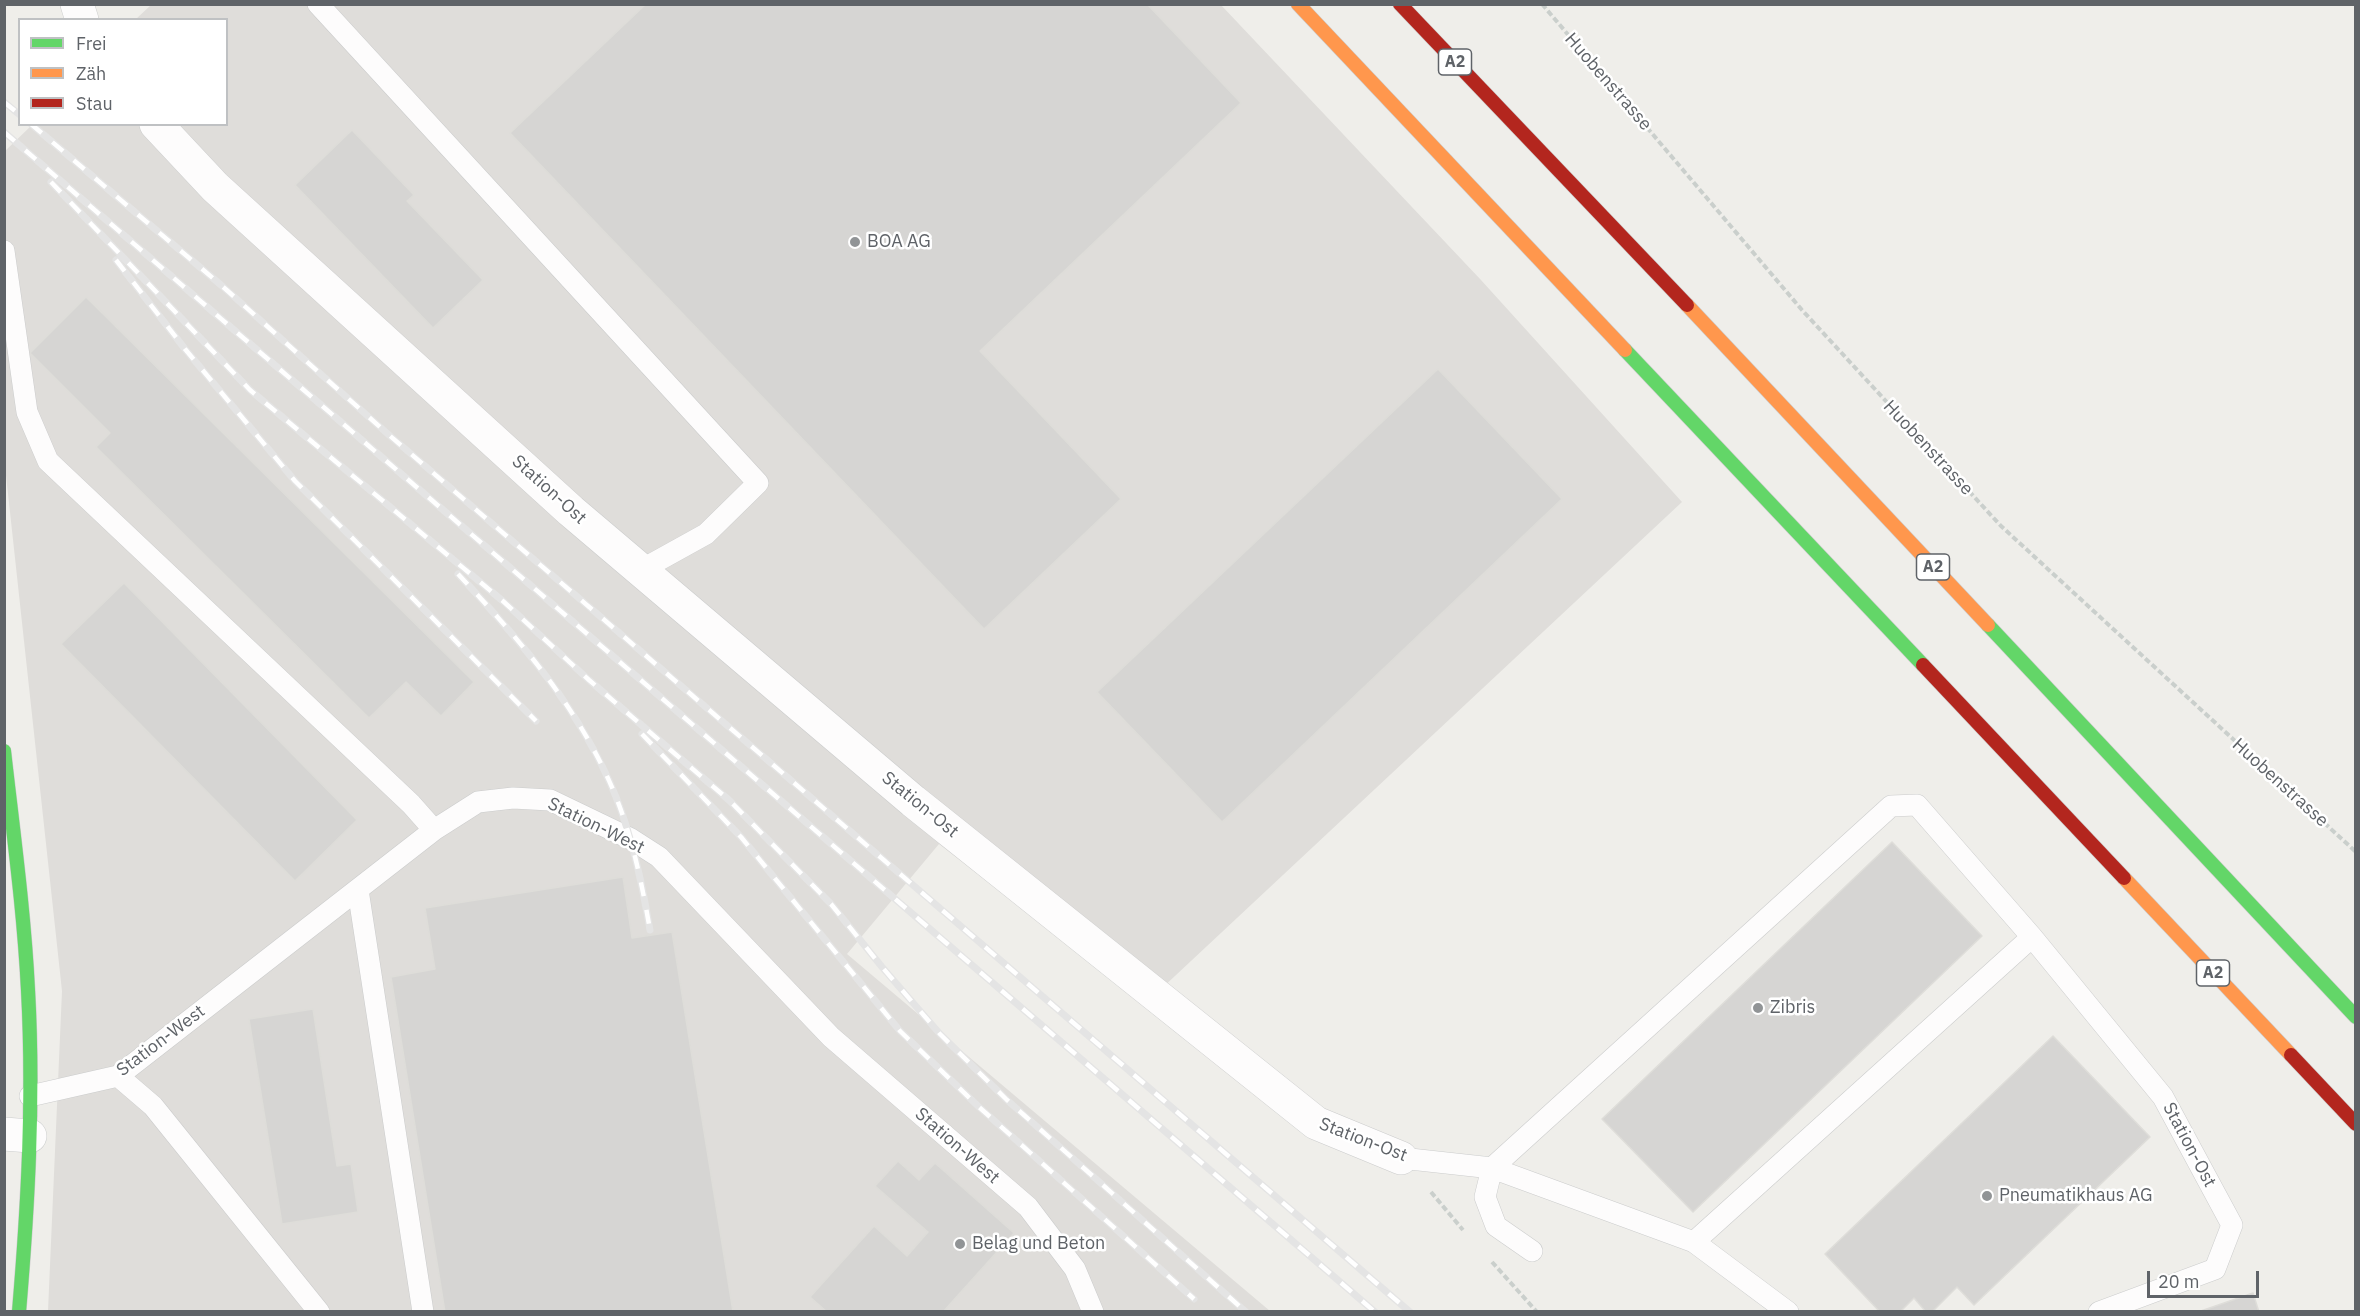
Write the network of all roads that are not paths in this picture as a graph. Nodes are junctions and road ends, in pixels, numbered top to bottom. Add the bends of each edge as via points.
1 (318, 4) edge
2 (1298, 4) edge
3 (1400, 4) edge
4 (1448, 33) dead end
5 (1510, 119) junction
6 (158, 126) edge
7 (4, 251) edge
8 (641, 570) junction
9 (4, 751) edge
10 (434, 830) junction
11 (357, 890) junction
12 (2032, 937) junction
13 (2355, 1017) edge
14 (118, 1076) junction
15 (30, 1096) junction
16 (2355, 1124) edge
17 (17, 1135) edge
18 (1401, 1158) joint
19 (1492, 1168) junction
20 (1694, 1242) junction
21 (1532, 1251) dead end
22 (19, 1311) edge
23 (319, 1311) edge
24 (423, 1311) edge
25 (1093, 1311) edge
26 (1788, 1311) edge
27 (2099, 1311) edge

1 - 8 lane via 758,483 706,534
2 - 16 main road, A2
3 - 5 main road, A2
4 - 5 main road
5 - 13 main road, A2
6 - 8 street, Station-Ost via 215,187
7 - 10 lane via 27,412 48,461
8 - 18 street, Station-Ost via 913,801 1316,1123
9 - 15 main road via 25,949
10 - 11 lane, Station-West
10 - 25 lane, Station-West via 478,802 513,798 550,800 631,839 658,857 831,1037 1028,1208 1075,1269
11 - 14 lane, Station-West
11 - 24 lane
12 - 19 lane, Station-Ost via 1917,805 1891,806
12 - 20 lane
12 - 27 lane, Station-Ost via 2163,1097 2232,1225 2215,1269
14 - 15 lane, Station-West
14 - 23 lane via 153,1106
15 - 17 main road
17 - 22 main road
18 - 19 lane, Station-Ost
19 - 20 lane, Station-Ost
19 - 21 lane via 1485,1197 1496,1226
20 - 26 lane, Station-Ost

